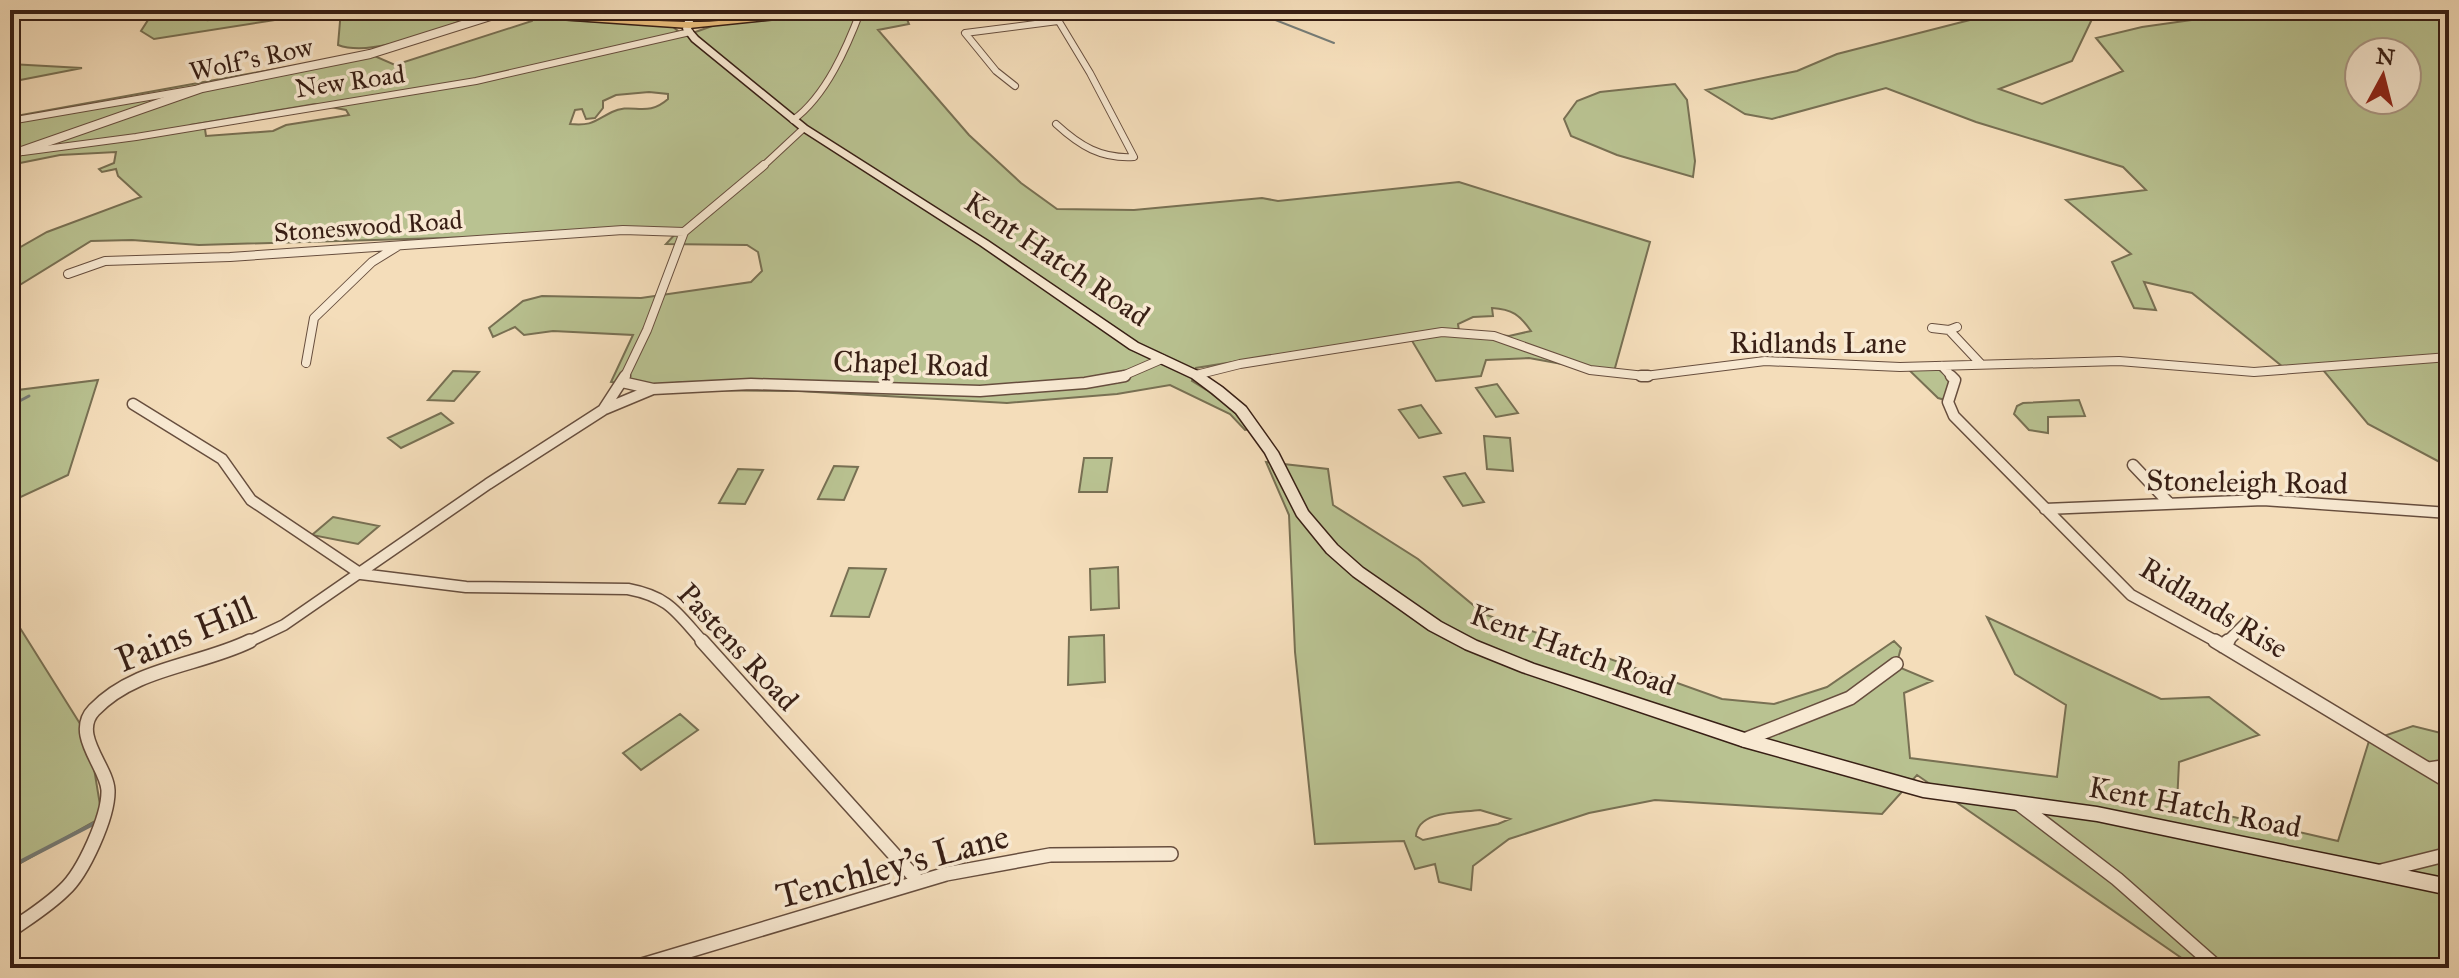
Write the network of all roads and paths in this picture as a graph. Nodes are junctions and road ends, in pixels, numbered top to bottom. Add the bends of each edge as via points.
1 (470, 10) edge
2 (815, 10) edge
3 (835, 10) edge
4 (861, 10) edge
5 (1052, 10) edge
6 (510, 11) edge
7 (1058, 21) junction
8 (694, 24) junction
9 (1015, 86) dead end
10 (202, 88) junction
11 (793, 120) junction
12 (10, 121) edge
13 (1056, 124) dead end
14 (804, 128) junction
15 (12, 154) edge
16 (679, 232) junction
17 (402, 244) junction
18 (68, 274) dead end
19 (1932, 328) dead end
20 (2449, 357) edge
21 (1162, 359) junction
22 (306, 363) dead end
23 (1980, 363) junction
24 (1942, 366) junction
25 (1196, 375) junction
26 (622, 382) junction
27 (653, 389) junction
28 (133, 404) dead end
29 (603, 410) junction
30 (2133, 465) dead end
31 (2169, 503) junction
32 (2045, 509) junction
33 (2449, 513) edge
34 (361, 574) junction
35 (2249, 620) dead end
36 (2223, 646) junction
37 (1896, 664) dead end
38 (1744, 740) junction
39 (2449, 766) edge
40 (2429, 769) junction
41 (2449, 782) edge
42 (2018, 803) junction
43 (1171, 854) dead end
44 (2449, 854) edge
45 (2378, 871) junction
46 (918, 881) junction
47 (2449, 887) edge
48 (10, 931) edge
49 (632, 968) edge
50 (2218, 968) edge

1 - 6 main road
2 - 8 main road
3 - 8 main road
4 - 11 street via 849,41 808,109
5 - 7 street
6 - 8 main road
6 - 10 street, Wolf's Row via 370,54
7 - 9 street via 965,33
7 - 13 street via 1134,157 1101,157
8 - 11 main road, Kent Hatch Road
8 - 15 street, New Road via 476,81
10 - 12 street
10 - 15 street, Wolf's Row
11 - 14 main road, Kent Hatch Road
14 - 16 street
14 - 21 main road, Kent Hatch Road via 1134,346
16 - 17 street, Stoneswood Road via 623,230
16 - 26 street, Pains Hill via 647,330
17 - 18 street, Stoneswood Road via 105,261
17 - 22 street via 372,262 314,318
19 - 23 street via 1953,328
20 - 23 street, Ridlands Lane via 2254,372 2119,361
21 - 25 main road, Kent Hatch Road
21 - 27 street, Chapel Road via 1137,374 1034,389 791,384
23 - 24 street, Ridlands Lane
24 - 25 street, Ridlands Lane via 1765,361 1645,376 1605,374 1505,339 1442,332
24 - 32 street, Ridlands Rise via 1955,380 1948,402 1954,416
25 - 38 main road, Kent Hatch Road via 1241,410 1271,452 1302,513 1332,549 1435,626 1528,668
26 - 27 street
26 - 29 street, Pains Hill
27 - 29 street
28 - 34 street via 222,459 251,500
29 - 34 street, Pains Hill
30 - 31 street
31 - 32 street, Stoneleigh Road
31 - 33 street, Stoneleigh Road via 2285,501
32 - 36 street, Ridlands Rise via 2131,595
34 - 46 street, Pastens Road via 466,587 628,589 653,594 669,604
34 - 48 street, Pains Hill via 284,625 238,647 147,675 91,712 90,749 108,789 99,832 66,889
35 - 36 street
36 - 40 street, Ridlands Rise
37 - 38 street via 1850,698
38 - 42 main road, Kent Hatch Road via 1923,790
39 - 40 street
40 - 41 street, Ridlands Rise
42 - 45 main road, Kent Hatch Road
42 - 50 street via 2117,879
43 - 46 street, Tenchley's Lane via 1050,855
44 - 45 street
45 - 47 main road, Kent Hatch Road
46 - 49 street, Tenchley's Lane

